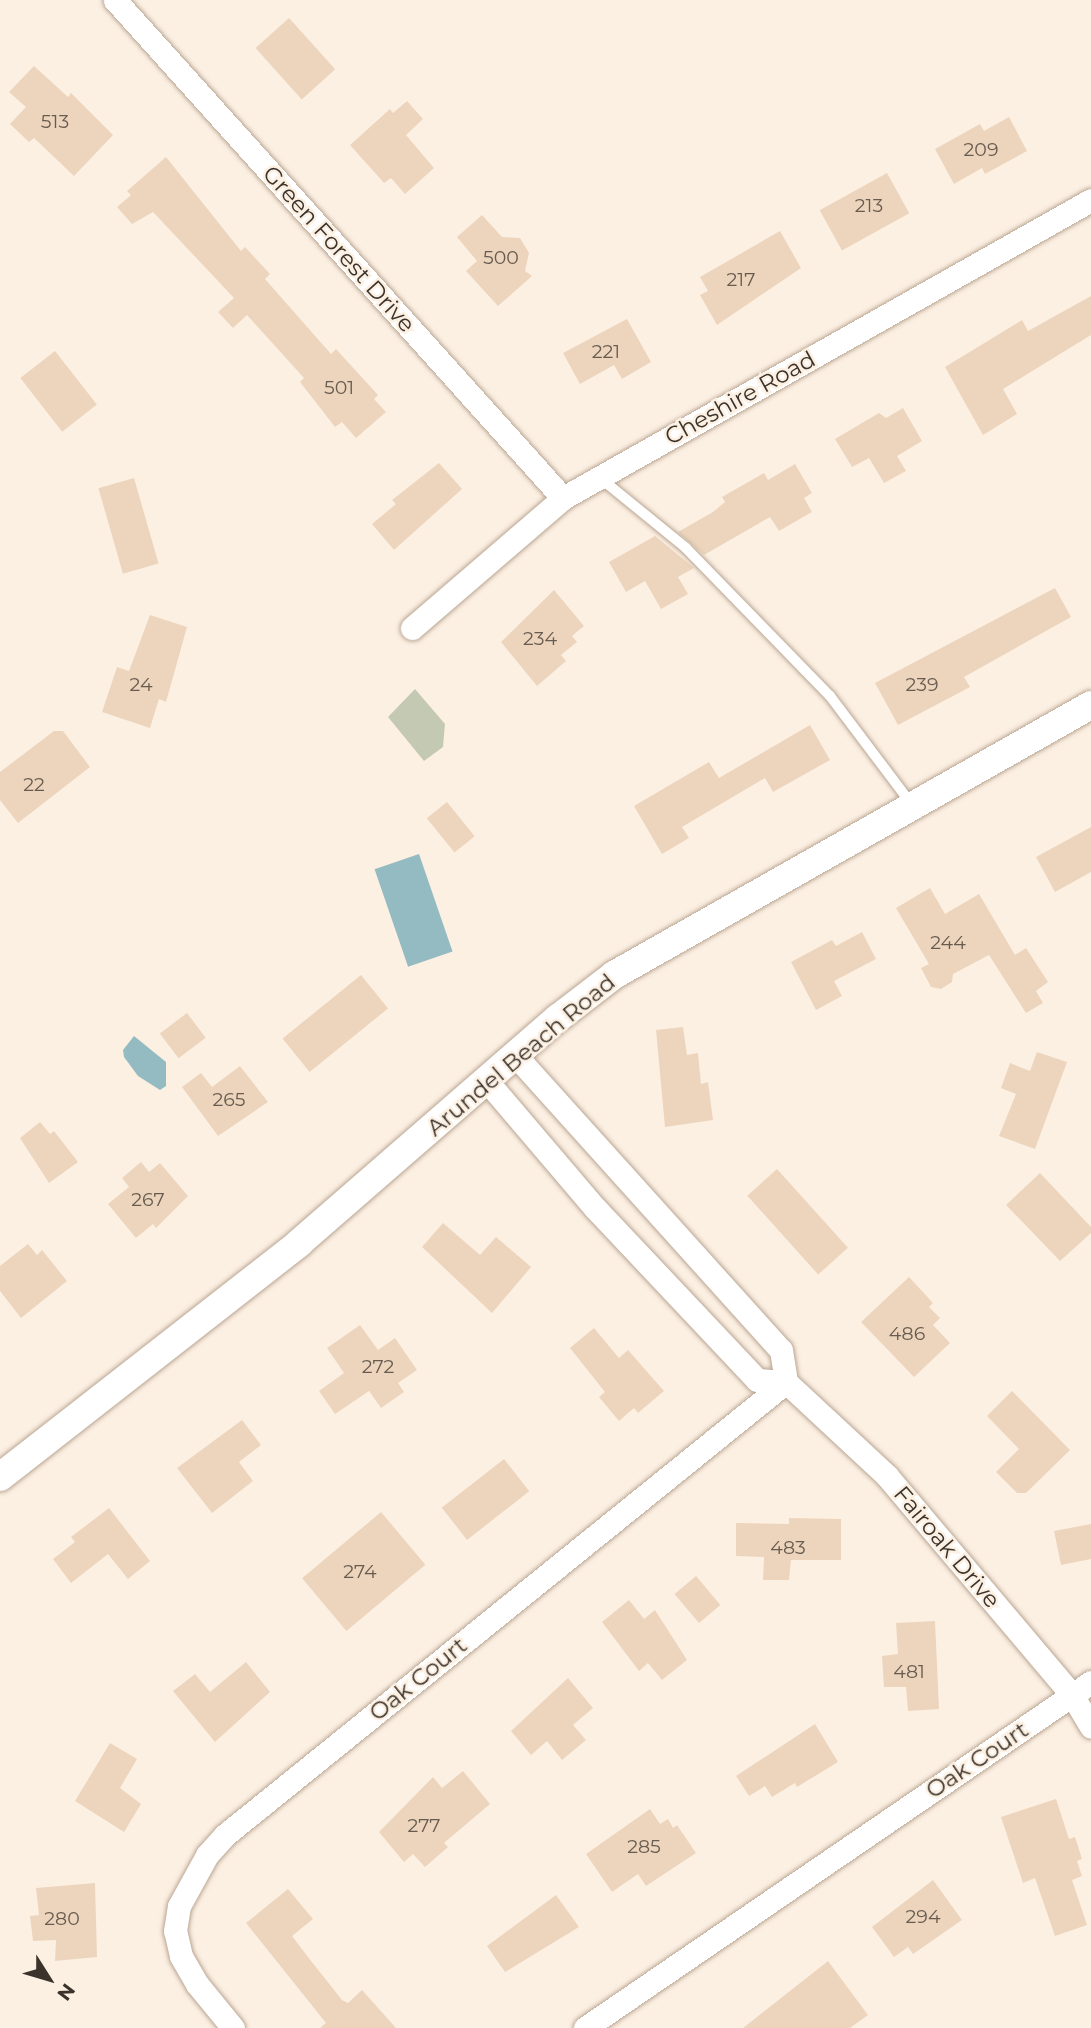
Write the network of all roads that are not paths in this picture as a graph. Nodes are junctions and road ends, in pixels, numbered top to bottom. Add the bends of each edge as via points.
1 (114, 0) edge
2 (1091, 200) edge
3 (599, 477) junction
4 (564, 498) junction
5 (412, 628) dead end
6 (1091, 705) edge
7 (912, 805) junction
8 (515, 1055) junction
9 (486, 1080) junction
10 (786, 1382) junction
11 (0, 1477) edge
12 (1091, 1682) edge
13 (1072, 1695) junction
14 (1091, 1727) edge
15 (593, 2025) edge
16 (233, 2028) edge

1 - 4 street, Green Forest Drive
2 - 3 street, Cheshire Road
3 - 4 street, Cheshire Road
3 - 7 lane via 686,548 830,696
4 - 5 street, Cheshire Road
6 - 7 street, Arundel Beach Road
7 - 8 street, Arundel Beach Road via 614,975
8 - 9 street, Arundel Beach Road
8 - 10 street via 781,1350
9 - 10 street via 595,1208 757,1380
9 - 11 street, Arundel Beach Road via 349,1203
10 - 13 street, Fairoak Drive via 887,1476
10 - 16 street, Oak Court via 206,1855 183,1897 175,1931 181,1956 197,1984
12 - 13 street, Oak Court
13 - 14 street, Fairoak Drive
13 - 15 street, Oak Court

